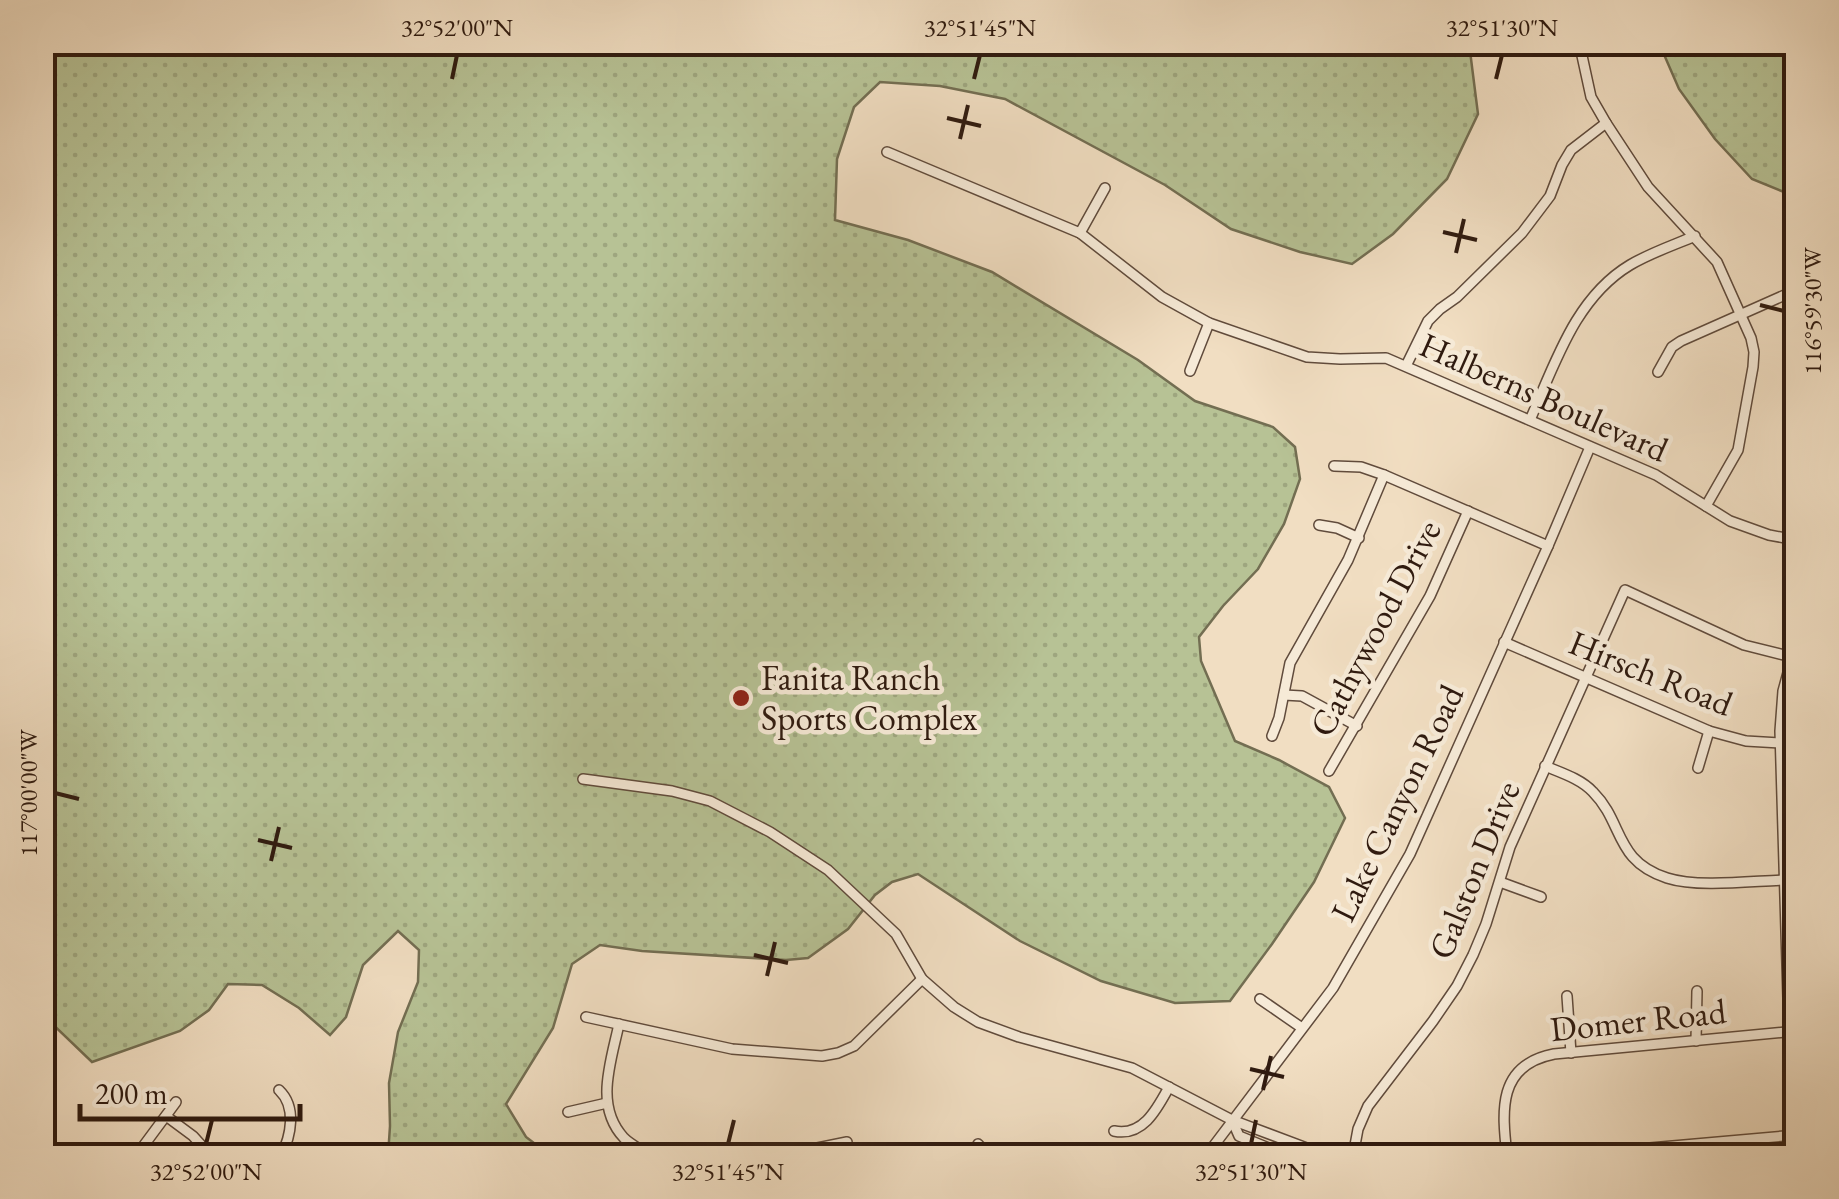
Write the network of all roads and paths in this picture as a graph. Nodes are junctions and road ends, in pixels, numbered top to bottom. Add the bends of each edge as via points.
1 (1578, 42) edge
2 (1606, 123) junction
3 (887, 152) dead end
4 (1106, 188) dead end
5 (1080, 234) junction
6 (1695, 236) junction
7 (1796, 290) edge
8 (1742, 315) junction
9 (1209, 323) junction
10 (1406, 366) junction
11 (1190, 371) dead end
12 (1658, 372) dead end
13 (1530, 420) junction
14 (1590, 447) junction
15 (1334, 466) dead end
16 (1384, 475) junction
17 (1706, 506) junction
18 (1468, 511) junction
19 (1319, 525) dead end
20 (1359, 538) junction
21 (1796, 540) edge
22 (1548, 546) junction
23 (1504, 642) junction
24 (1794, 658) edge
25 (1586, 676) junction
26 (1284, 694) junction
27 (1357, 726) junction
28 (1708, 731) junction
29 (1272, 736) dead end
30 (1781, 743) junction
31 (1546, 766) junction
32 (1698, 768) dead end
33 (1330, 771) dead end
34 (583, 779) dead end
35 (1784, 880) junction
36 (1500, 882) junction
37 (1541, 896) dead end
38 (922, 979) junction
39 (1697, 991) dead end
40 (1567, 996) dead end
41 (1260, 999) dead end
42 (586, 1017) dead end
43 (620, 1024) junction
44 (1302, 1028) junction
45 (1792, 1032) edge
46 (1696, 1042) junction
47 (1571, 1053) junction
48 (1169, 1087) junction
49 (279, 1090) dead end
50 (176, 1102) dead end
51 (607, 1103) junction
52 (568, 1112) dead end
53 (1796, 1115) edge
54 (166, 1116) junction
55 (1232, 1120) junction
56 (1114, 1131) dead end
57 (1796, 1135) edge
58 (42, 1142) edge
59 (847, 1142) dead end
60 (978, 1144) dead end
61 (1796, 1148) edge
62 (60, 1156) edge
63 (136, 1156) edge
64 (210, 1156) edge
65 (281, 1156) edge
66 (650, 1156) edge
67 (778, 1156) edge
68 (989, 1156) edge
69 (1206, 1156) edge
70 (1288, 1156) edge
71 (1328, 1156) edge
72 (1353, 1156) edge
73 (1507, 1156) edge
74 (1559, 1156) edge
75 (1713, 1156) edge

1 - 2 street via 1587,86
2 - 6 street via 1648,187
2 - 10 street via 1576,144 1522,233 1428,321
3 - 5 street, Halberns Boulevard
4 - 5 street
5 - 9 street, Halberns Boulevard via 1162,297
6 - 8 street via 1718,262
6 - 13 street via 1630,265 1592,298
7 - 8 street
8 - 12 street via 1672,347
8 - 17 street via 1754,352 1741,440
9 - 10 street, Halberns Boulevard via 1307,357 1386,358
9 - 11 street
10 - 13 street, Halberns Boulevard
13 - 14 street, Halberns Boulevard
14 - 17 street, Halberns Boulevard
14 - 22 street, Lake Canyon Road
15 - 16 street
16 - 18 street
16 - 20 street
17 - 21 street, Halberns Boulevard via 1742,526
18 - 22 street
18 - 27 street, Cathywood Drive via 1430,596
19 - 20 street
20 - 26 street via 1292,657
22 - 23 street, Lake Canyon Road
23 - 25 street, Hirsch Road
23 - 44 street, Lake Canyon Road via 1410,854 1333,988
24 - 25 street, Galston Drive via 1744,645 1625,590
24 - 30 street
25 - 28 street, Hirsch Road
25 - 31 street, Galston Drive
26 - 27 street via 1302,696
26 - 29 street
27 - 33 street, Cathywood Drive
28 - 30 street, Hirsch Road
28 - 32 street
30 - 35 street
31 - 35 street via 1594,792 1625,848 1661,876 1688,882
31 - 36 street, Galston Drive
34 - 38 street via 710,801 770,832 828,870 896,934
35 - 45 street
36 - 37 street
36 - 72 street, Galston Drive via 1457,986 1368,1106
38 - 43 street via 854,1046 828,1055 732,1049
38 - 48 street via 978,1022 1132,1068
39 - 46 street
40 - 47 street
41 - 44 street
42 - 43 street
43 - 51 street
44 - 55 street, Lake Canyon Road
45 - 46 street, Domer Road
45 - 53 street
46 - 47 street, Domer Road
47 - 73 street, Domer Road via 1540,1057 1512,1080 1503,1108
48 - 55 street
48 - 56 street via 1154,1114 1133,1131
49 - 65 street via 290,1121
50 - 54 street
51 - 52 street
51 - 66 street via 625,1139
54 - 63 street
54 - 64 street
55 - 69 street, Lake Canyon Road
55 - 70 street via 1239,1136
55 - 71 street
57 - 74 street
58 - 62 street
59 - 67 street
60 - 68 street
61 - 75 street

